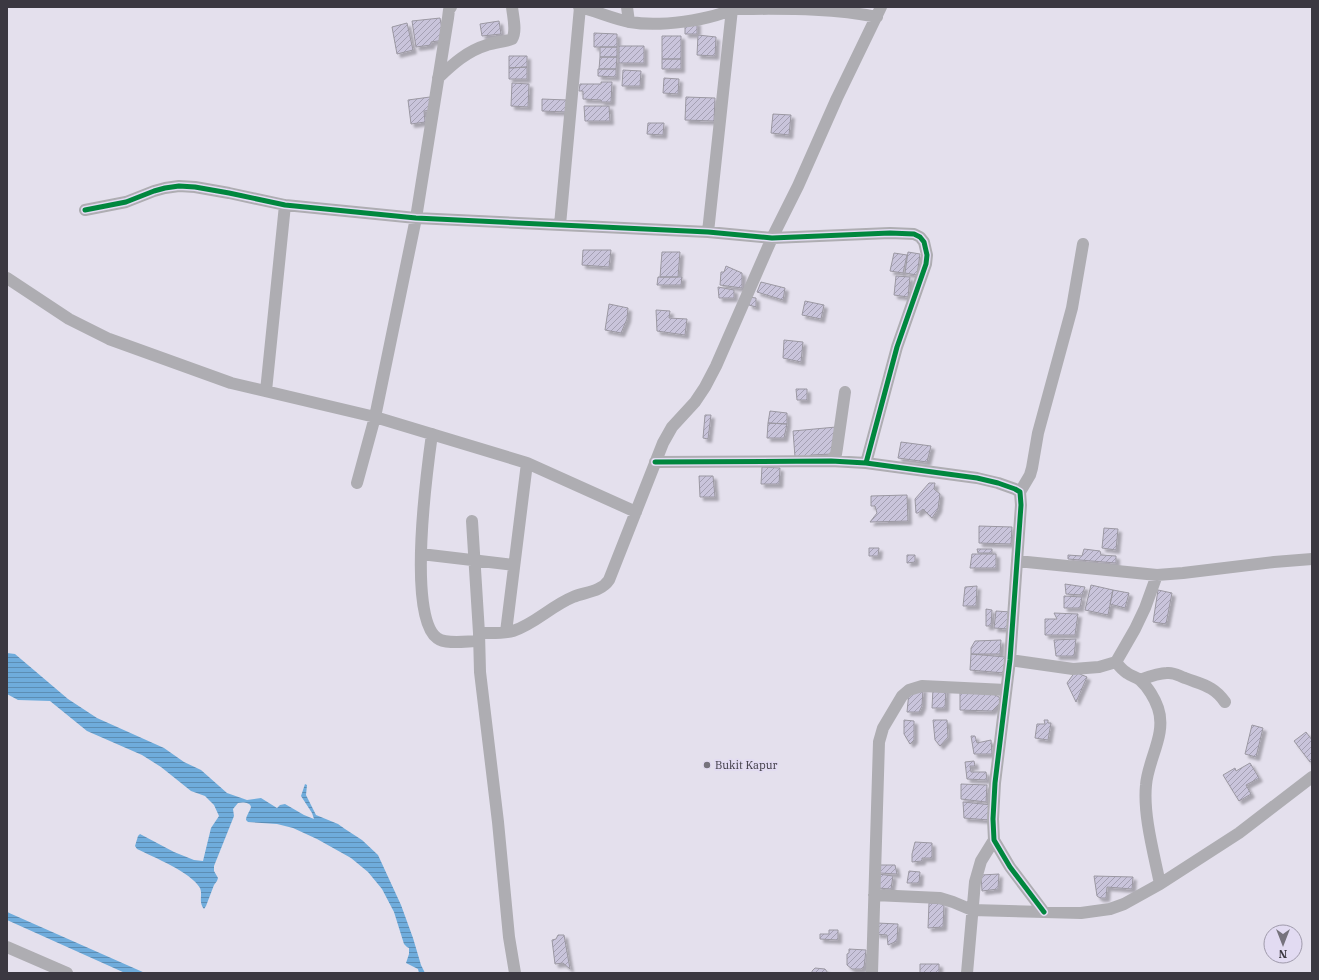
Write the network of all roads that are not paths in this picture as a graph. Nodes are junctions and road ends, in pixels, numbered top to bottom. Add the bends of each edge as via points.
1 (452, 7) edge
2 (512, 7) edge
3 (580, 7) edge
4 (627, 7) edge
5 (734, 8) edge
6 (879, 12) edge
7 (629, 22) junction
8 (438, 78) junction
9 (285, 205) junction
10 (85, 210) dead end
11 (416, 218) junction
12 (560, 225) junction
13 (708, 232) junction
14 (772, 238) junction
15 (1083, 244) dead end
16 (7, 278) edge
17 (266, 391) junction
18 (845, 392) dead end
19 (375, 417) junction
20 (432, 434) junction
21 (830, 461) junction
22 (655, 462) junction
23 (527, 463) junction
24 (866, 463) junction
25 (357, 483) dead end
26 (1020, 492) junction
27 (636, 512) junction
28 (472, 521) dead end
29 (420, 554) junction
30 (1312, 559) edge
31 (474, 561) junction
32 (1017, 561) junction
33 (514, 565) junction
34 (1156, 575) junction
35 (506, 632) junction
36 (479, 637) junction
37 (1010, 660) junction
38 (1116, 662) junction
39 (1140, 680) junction
40 (1006, 690) junction
41 (1225, 702) dead end
42 (1312, 777) edge
43 (994, 840) junction
44 (1160, 884) junction
45 (874, 895) junction
46 (972, 910) junction
47 (1044, 912) junction
48 (7, 947) edge
49 (67, 973) edge
50 (515, 973) edge
51 (872, 973) edge
52 (967, 973) edge

1 - 8 street
2 - 8 street via 515,30 512,39 488,44 468,53
3 - 7 street
3 - 12 street
4 - 7 street
5 - 6 street
5 - 7 street via 698,19 646,24
5 - 13 street
6 - 14 street
8 - 11 street
9 - 10 street via 179,186 154,191 126,202
9 - 11 street
9 - 17 street
11 - 12 street
11 - 19 street
12 - 13 street
13 - 14 street
14 - 22 street via 716,366 695,402 666,436
14 - 24 street via 890,233 914,234 924,242 926,264 897,347
15 - 26 street via 1072,308 1038,433 1030,476
16 - 17 street via 69,320 109,339 231,383
17 - 19 street
18 - 21 street via 836,454
19 - 20 street
19 - 25 street
20 - 23 street
20 - 29 street via 422,512
21 - 22 street
21 - 24 street
22 - 27 street
23 - 27 street
23 - 33 street
24 - 26 street via 977,478
26 - 32 street
27 - 35 street via 606,584 558,604 531,623
28 - 31 street
29 - 31 street
29 - 36 street via 424,606 430,630 443,641
30 - 34 street
31 - 33 street
31 - 36 street
32 - 34 street
32 - 37 street
33 - 35 street
34 - 38 street via 1146,608
35 - 36 street
36 - 50 street via 480,672
37 - 38 street via 1073,669 1099,667
37 - 40 street
38 - 39 street via 1126,673
39 - 41 street via 1161,673 1173,673 1212,689
39 - 44 street via 1154,698 1160,717 1160,734 1146,785 1148,822
40 - 43 street via 995,783
40 - 45 street via 922,686 905,692 898,700 883,728 879,742
42 - 44 street via 1239,833
43 - 46 street via 977,870
43 - 47 street via 1010,867
44 - 47 street via 1110,909 1081,913
45 - 46 street via 940,898
45 - 51 street
46 - 47 street
46 - 52 street
48 - 49 street

